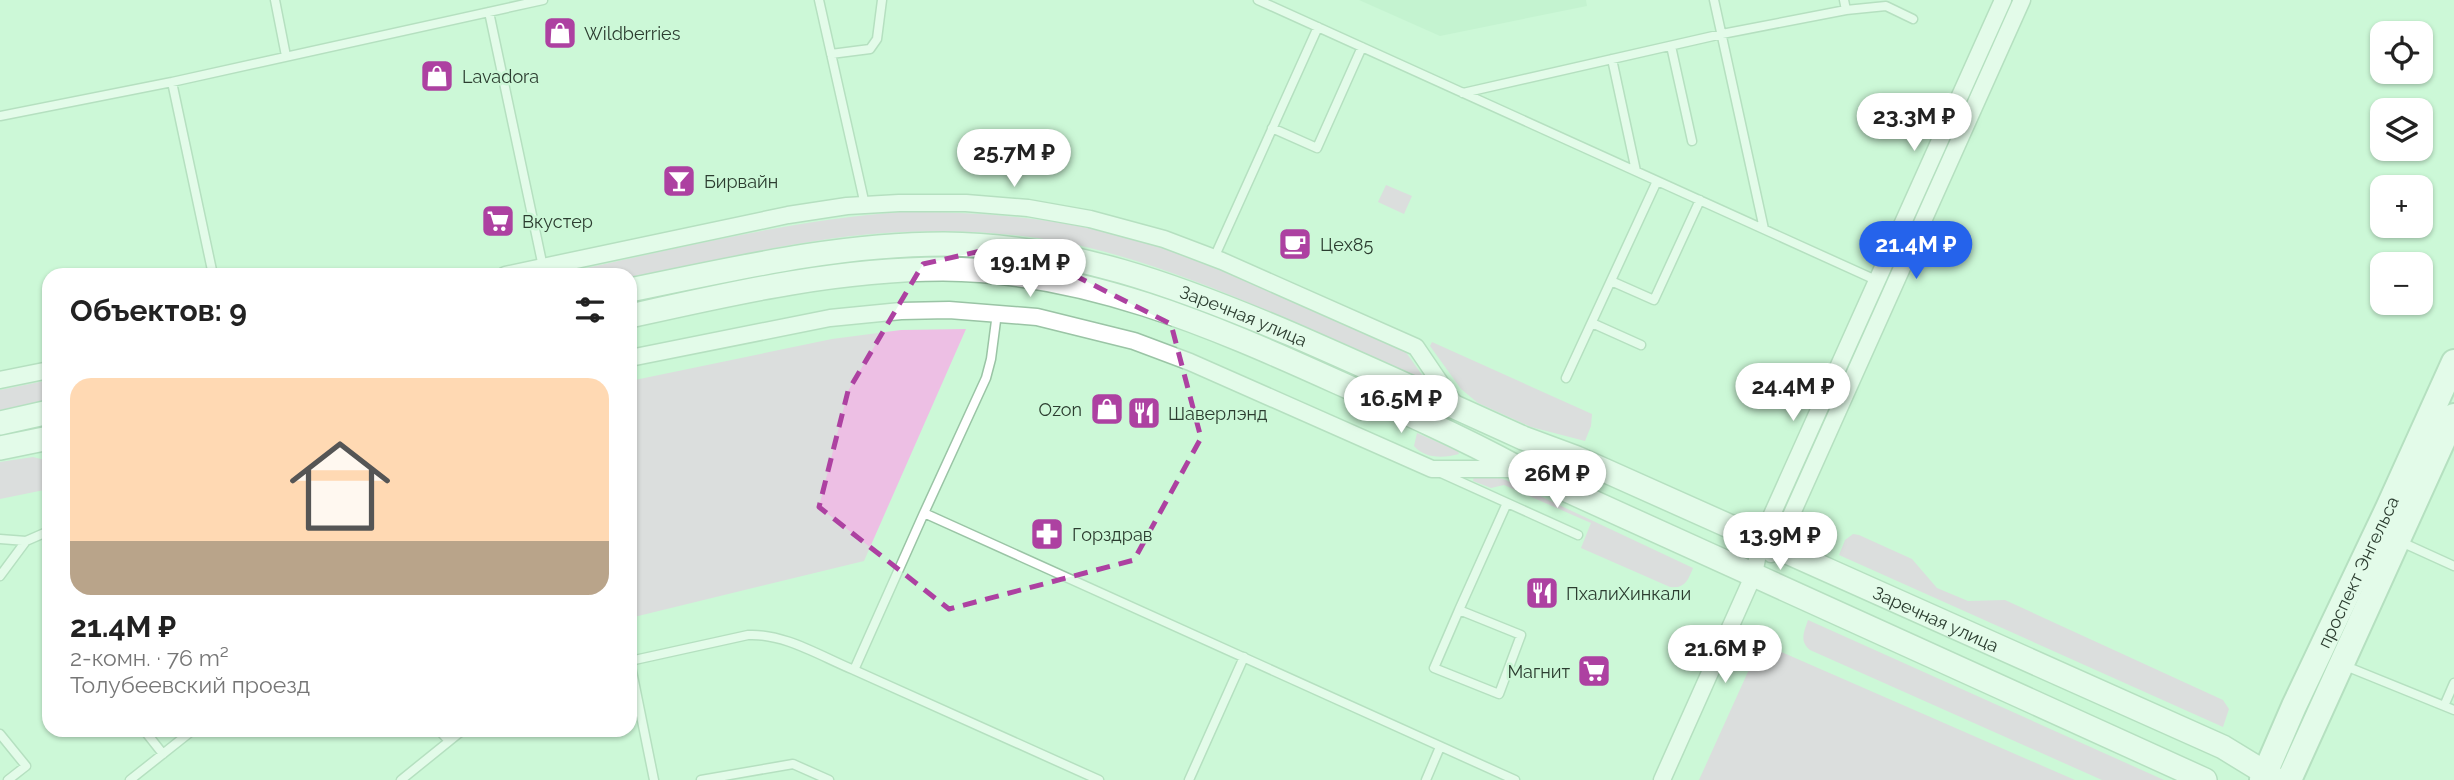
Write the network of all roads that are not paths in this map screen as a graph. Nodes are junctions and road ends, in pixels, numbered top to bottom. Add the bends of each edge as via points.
1 (275, 0) edge
2 (543, 0) edge
3 (819, 0) edge
4 (882, 0) edge
5 (1258, 0) edge
6 (1714, 0) edge
7 (1844, 0) edge
8 (2003, 0) edge
9 (2022, 0) edge
10 (1846, 10) junction
11 (489, 12) junction
12 (1913, 19) dead end
13 (1318, 27) junction
14 (1722, 34) junction
15 (1671, 46) junction
16 (1362, 47) junction
17 (831, 54) junction
18 (286, 56) junction
19 (1612, 59) junction
20 (172, 82) junction
21 (1463, 93) junction
22 (0, 116) edge
23 (1272, 128) junction
24 (1692, 141) dead end
25 (1636, 171) junction
26 (1657, 181) junction
27 (1700, 200) junction
28 (865, 205) junction
29 (1764, 229) junction
30 (1213, 258) junction
31 (543, 267) junction
32 (212, 268) edge
33 (538, 268) edge
34 (1611, 281) junction
35 (1877, 281) junction
36 (1893, 288) junction
37 (637, 289) edge
38 (997, 313) junction
39 (637, 315) edge
40 (1592, 323) junction
41 (1641, 345) dead end
42 (637, 357) edge
43 (2454, 362) edge
44 (42, 371) edge
45 (1566, 378) dead end
46 (0, 380) edge
47 (1458, 408) junction
48 (42, 414) edge
49 (2454, 416) edge
50 (0, 423) edge
51 (42, 442) edge
52 (0, 448) edge
53 (1432, 468) junction
54 (1518, 468) junction
55 (1507, 503) junction
56 (924, 513) junction
57 (42, 534) edge
58 (1578, 535) dead end
59 (0, 539) edge
60 (2398, 540) junction
61 (26, 541) junction
62 (1769, 543) junction
63 (2454, 566) edge
64 (1754, 575) junction
65 (0, 576) edge
66 (1459, 610) junction
67 (1244, 657) junction
68 (637, 659) edge
69 (2342, 664) junction
70 (854, 670) junction
71 (2454, 683) edge
72 (637, 696) edge
73 (2444, 706) junction
74 (2454, 710) edge
75 (0, 734) edge
76 (150, 737) edge
77 (185, 737) edge
78 (445, 737) edge
79 (454, 737) edge
80 (449, 741) junction
81 (1440, 747) junction
82 (163, 754) junction
83 (2268, 778) edge
84 (8, 780) edge
85 (130, 780) edge
86 (401, 780) edge
87 (654, 780) edge
88 (701, 780) edge
89 (829, 780) edge
90 (1098, 780) edge
91 (1189, 780) edge
92 (1426, 780) edge
93 (1515, 780) edge
94 (1662, 780) edge
95 (2205, 780) edge
96 (2289, 780) edge

1 - 18 lane
2 - 11 lane
3 - 17 lane
4 - 17 lane via 877,39 870,49
5 - 13 lane
6 - 14 lane
7 - 10 lane
8 - 35 street
9 - 36 street
10 - 12 lane via 1886,6
10 - 14 lane
11 - 18 lane
11 - 31 lane
13 - 16 lane
13 - 23 lane
14 - 15 lane
14 - 29 lane
15 - 19 lane
15 - 24 lane
16 - 21 lane
16 - 23 lane via 1317,148
17 - 28 lane
18 - 20 lane
19 - 21 lane
19 - 25 lane
20 - 22 lane
20 - 32 lane
21 - 25 lane
23 - 30 lane
25 - 26 lane
26 - 27 lane
26 - 34 lane
27 - 29 lane
27 - 34 lane via 1654,300
28 - 30 street via 966,203 1028,208 1164,239
28 - 31 street via 788,215
29 - 35 lane
30 - 47 street via 1416,347
31 - 33 street
34 - 40 lane
35 - 36 lane
35 - 62 street
36 - 62 street
37 - 47 street, Заречная улица via 850,249 946,244 1046,253 1096,263 1211,300
38 - 42 street via 901,311 830,318
38 - 53 street via 1048,319 1134,341
38 - 56 lane via 986,378
39 - 54 street, Заречная улица via 854,273 944,269 1043,278 1141,301 1202,323 1469,441
40 - 41 lane
40 - 45 lane
43 - 83 main road, проспект Энгельса via 2294,706
44 - 46 street
47 - 62 street, Заречная улица
48 - 50 street
49 - 60 main road, проспект Энгельса
51 - 52 street
53 - 54 street
53 - 55 lane
54 - 64 street, Заречная улица
55 - 58 lane
55 - 66 lane
56 - 67 lane
56 - 70 lane
57 - 61 lane
59 - 61 lane
60 - 63 lane
60 - 69 main road, проспект Энгельса
61 - 65 lane
62 - 64 street
62 - 83 street, Заречная улица via 2223,747
64 - 94 street
64 - 95 street, Заречная улица
66 - 66 lane via 1521,635 1499,694 1434,668
67 - 81 lane
67 - 91 lane
68 - 70 lane via 764,635
69 - 73 lane
69 - 96 main road, проспект Энгельса
70 - 90 lane
71 - 73 lane
72 - 87 lane
73 - 74 lane
75 - 84 lane via 26,766
76 - 82 lane
77 - 82 lane
78 - 80 lane
79 - 80 lane
80 - 86 lane
81 - 92 lane
81 - 93 lane
82 - 85 lane
88 - 89 lane via 793,764

